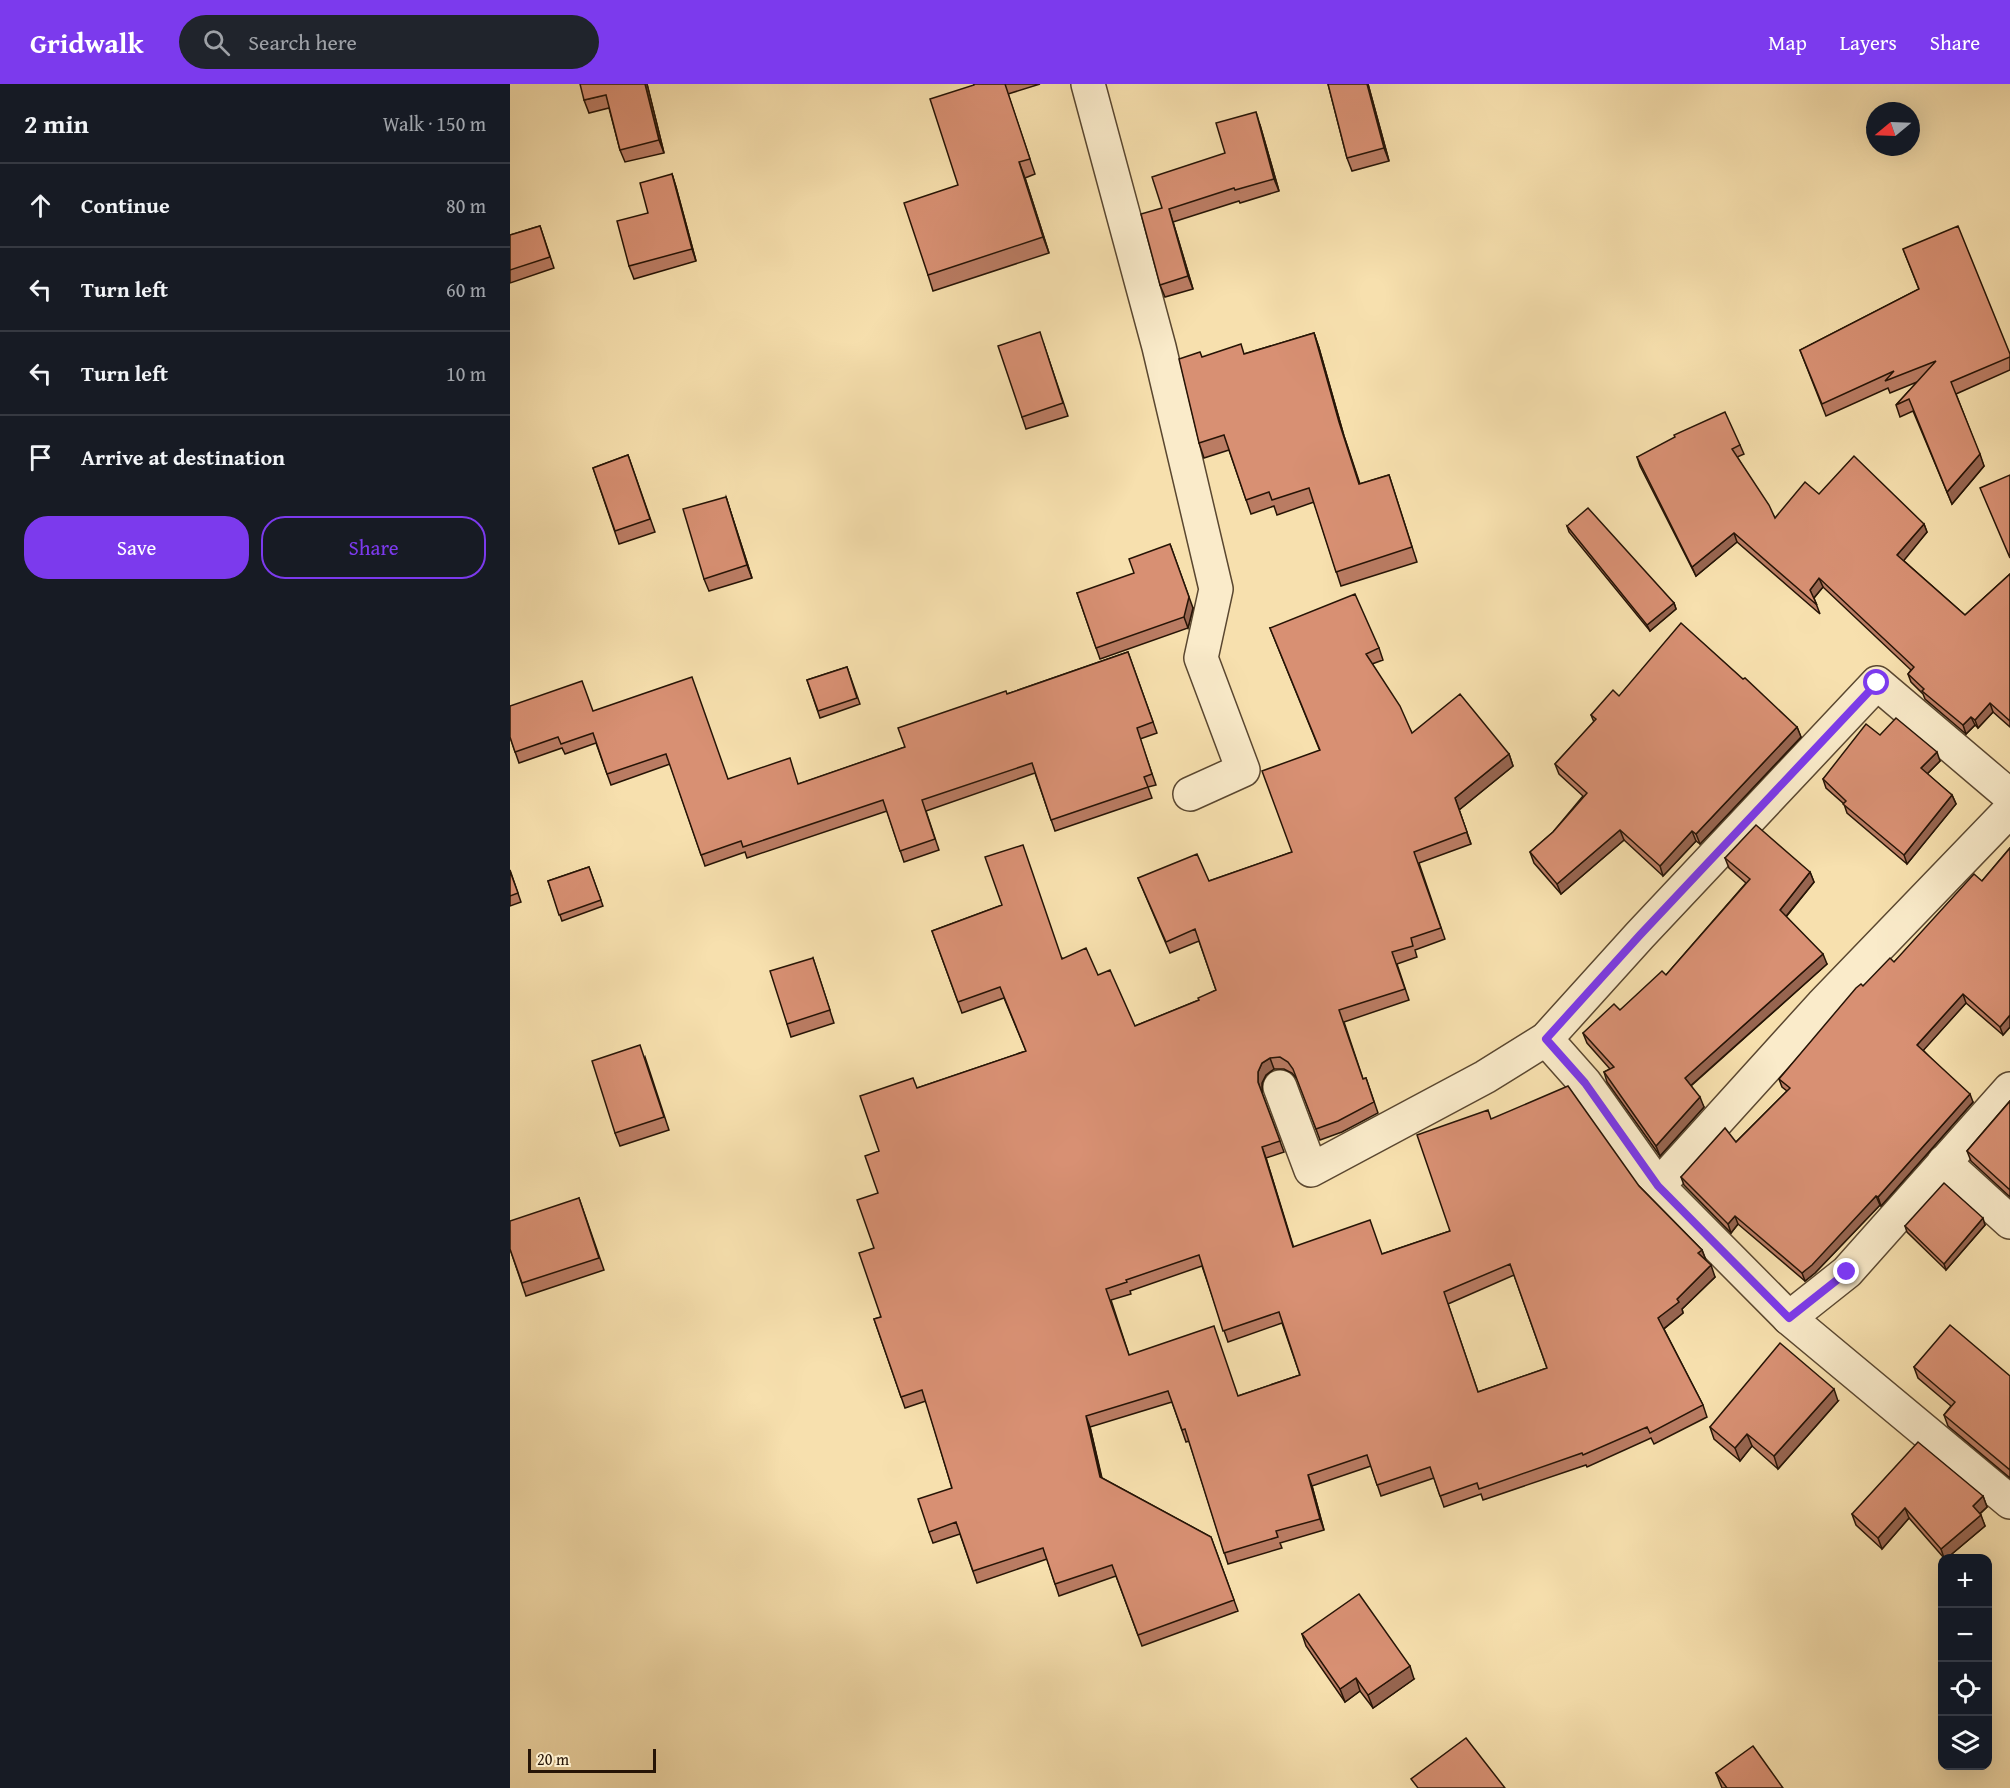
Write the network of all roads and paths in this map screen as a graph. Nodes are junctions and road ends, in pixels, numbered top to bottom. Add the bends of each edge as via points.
1 (1088, 84) edge
2 (1190, 794) dead end
3 (2010, 796) edge
4 (2010, 810) edge
5 (1546, 1039) junction
6 (1280, 1087) dead end
7 (2010, 1089) edge
8 (1944, 1162) junction
9 (1658, 1186) junction
10 (2010, 1222) edge
11 (1789, 1318) junction
12 (2010, 1502) edge

1 - 2 street via 1159,347 1216,589 1201,658 1244,770
3 - 5 street via 1877,683
4 - 9 street via 1821,1005
5 - 6 street via 1485,1077 1311,1170
5 - 9 street via 1585,1083
7 - 8 street
8 - 10 street
8 - 11 street via 1847,1272
9 - 11 street
11 - 12 street

